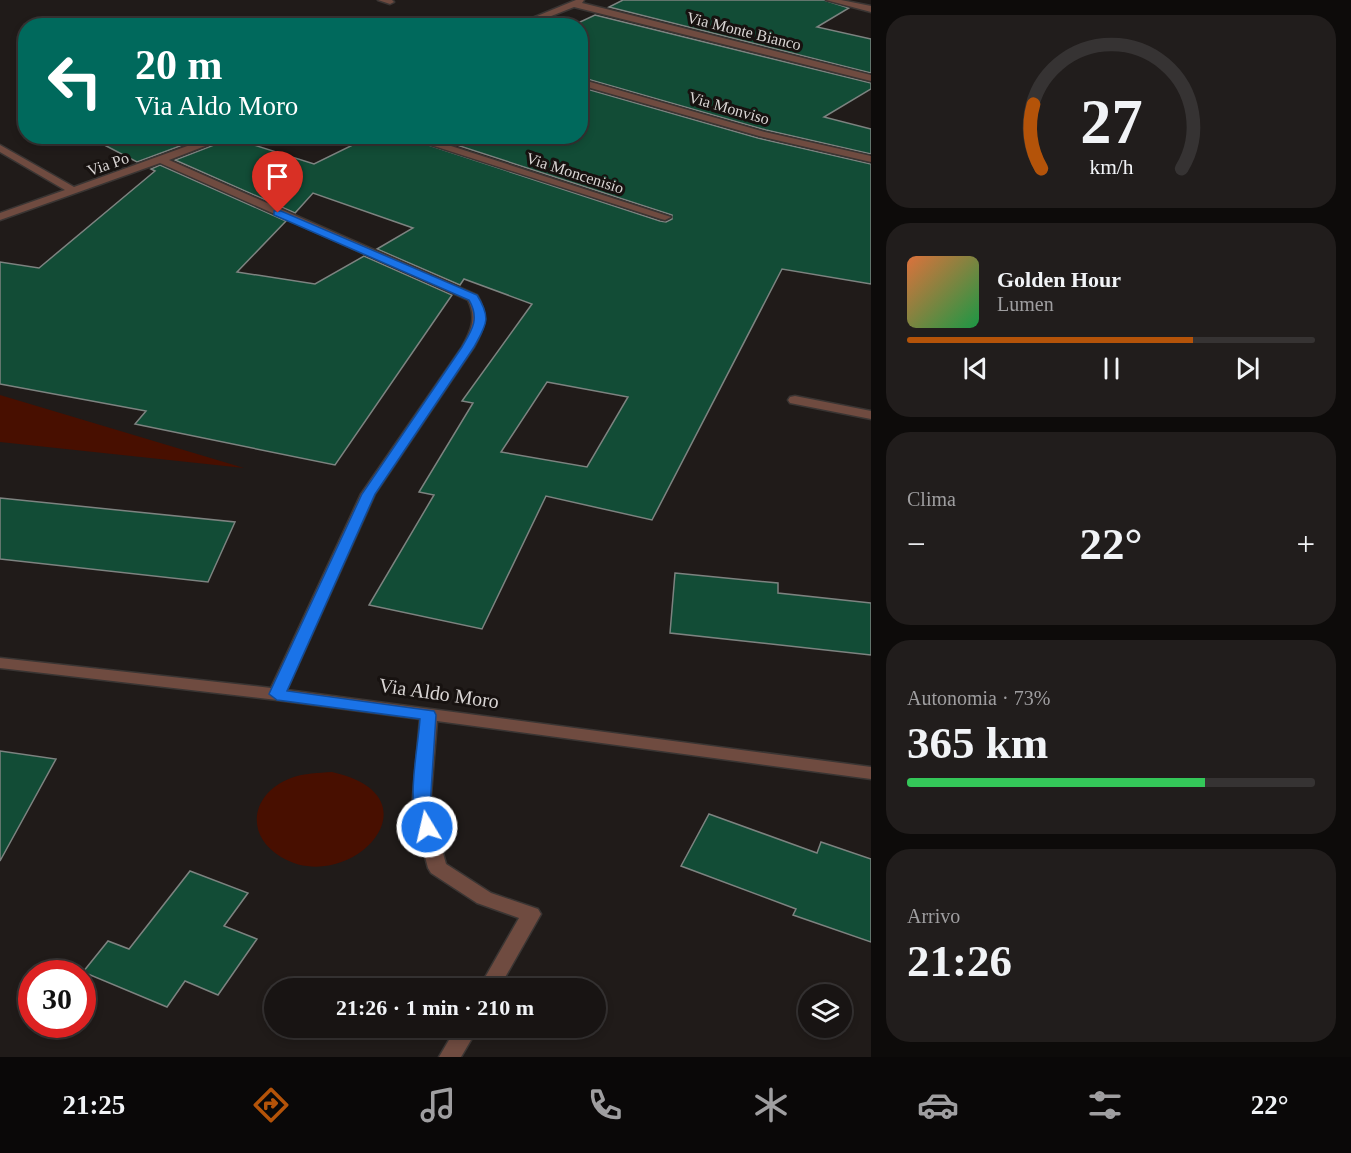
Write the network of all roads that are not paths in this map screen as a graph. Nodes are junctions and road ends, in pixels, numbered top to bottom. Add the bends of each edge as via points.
1 (584, 0) edge
2 (830, 0) edge
3 (574, 4) junction
4 (871, 9) edge
5 (538, 18) edge
6 (871, 78) edge
7 (588, 84) edge
8 (205, 144) edge
9 (433, 144) edge
10 (0, 148) edge
11 (871, 159) edge
12 (163, 160) junction
13 (74, 191) junction
14 (0, 217) edge
15 (665, 217) dead end
16 (795, 400) dead end
17 (871, 415) edge
18 (0, 663) edge
19 (277, 694) junction
20 (429, 715) junction
21 (871, 773) edge
22 (495, 978) edge
23 (461, 1038) edge
24 (450, 1057) edge

1 - 3 street
2 - 4 street
3 - 5 street
3 - 6 street, Via Monte Bianco
7 - 11 street, Via Monviso via 764,134
8 - 12 street, Via Po
9 - 15 street, Via Moncenisio
10 - 13 street
12 - 13 street, Via Po
12 - 19 street via 473,298 480,309 482,324 368,494
13 - 14 street, Via Po
16 - 17 street
18 - 19 street, Via Aldo Moro
19 - 20 street, Via Aldo Moro
20 - 21 street, Via Aldo Moro
20 - 22 street via 421,807 438,868 484,898 531,914
23 - 24 street

